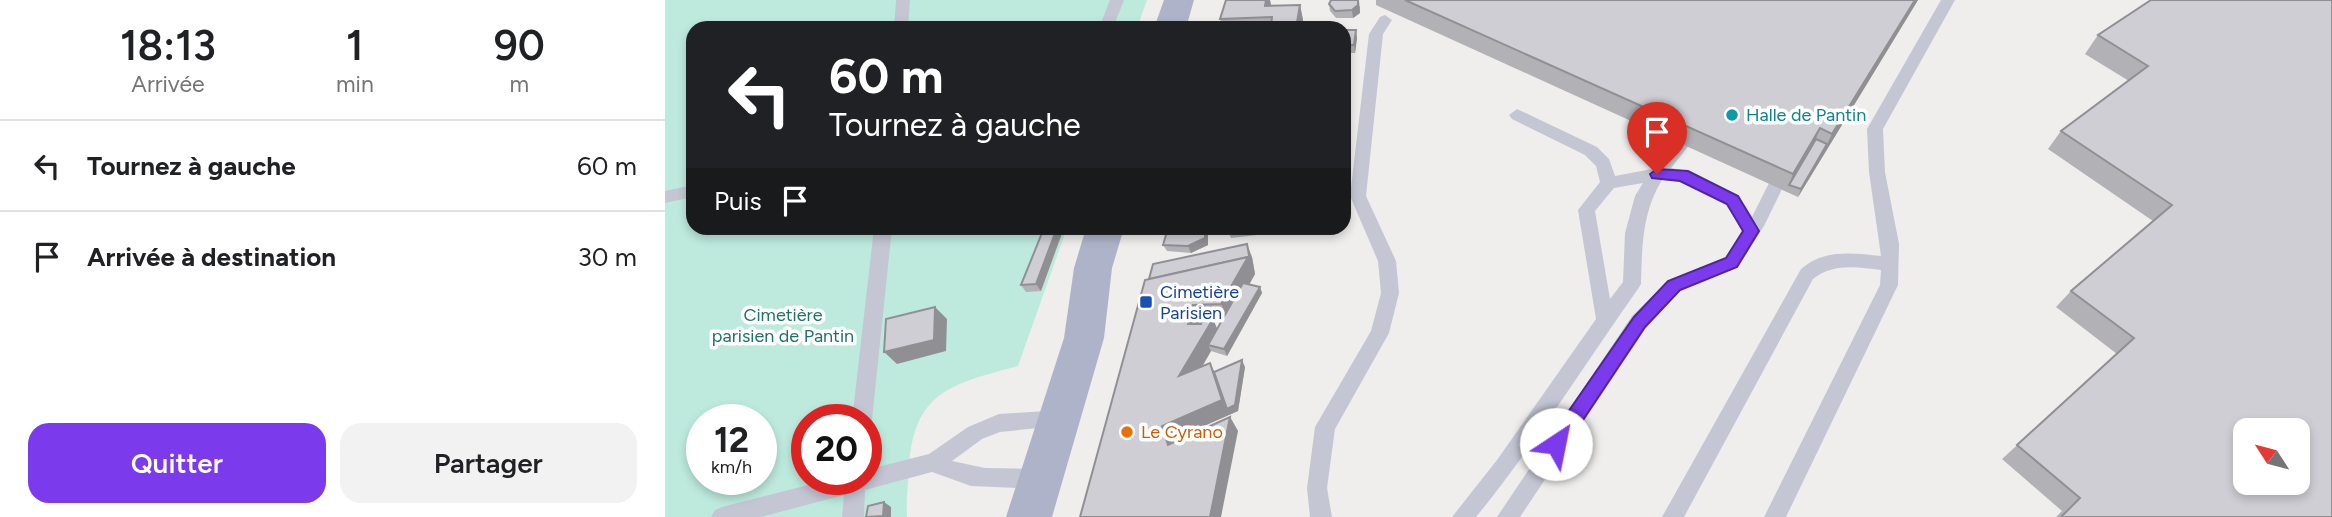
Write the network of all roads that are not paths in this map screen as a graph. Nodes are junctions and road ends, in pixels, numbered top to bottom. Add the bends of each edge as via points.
1 (903, 0) edge
2 (1117, 0) edge
3 (1179, 0) edge
4 (1948, 0) edge
5 (1385, 20) dead end
6 (902, 21) edge
7 (1109, 21) edge
8 (1172, 21) edge
9 (1517, 115) dead end
10 (1682, 144) edge
11 (1657, 174) junction
12 (1609, 183) junction
13 (1775, 187) edge
14 (686, 192) edge
15 (665, 197) edge
16 (1752, 231) junction
17 (882, 235) edge
18 (1103, 235) edge
19 (1891, 264) junction
20 (1605, 321) junction
21 (864, 404) edge
22 (1061, 419) junction
23 (934, 462) junction
24 (882, 475) edge
25 (803, 495) edge
26 (854, 495) edge
27 (1035, 498) edge
28 (722, 517) edge
29 (853, 517) edge
30 (1321, 517) edge
31 (1463, 517) edge
32 (1508, 517) edge
33 (1673, 517) edge
34 (1775, 517) edge

1 - 6 lane
2 - 7 lane
3 - 8 main road
4 - 19 lane via 1875,129
5 - 30 lane via 1376,34 1358,196 1387,261 1390,293 1380,332 1325,427 1317,488
9 - 12 lane via 1591,151 1603,163
10 - 11 lane
11 - 12 lane
11 - 16 lane via 1682,175 1732,200
11 - 20 lane via 1643,196 1634,233 1632,284
12 - 20 lane via 1586,210
13 - 16 lane
14 - 15 lane
16 - 32 lane via 1731,262 1674,286 1640,322
17 - 21 lane
18 - 22 main road via 1093,268 1084,338
19 - 33 lane via 1832,261 1816,264 1807,274
19 - 34 lane via 1889,285
20 - 31 lane via 1504,467
22 - 23 lane via 999,423 975,433
22 - 27 main road
23 - 24 lane
23 - 27 lane via 943,469
25 - 28 lane
26 - 29 lane

